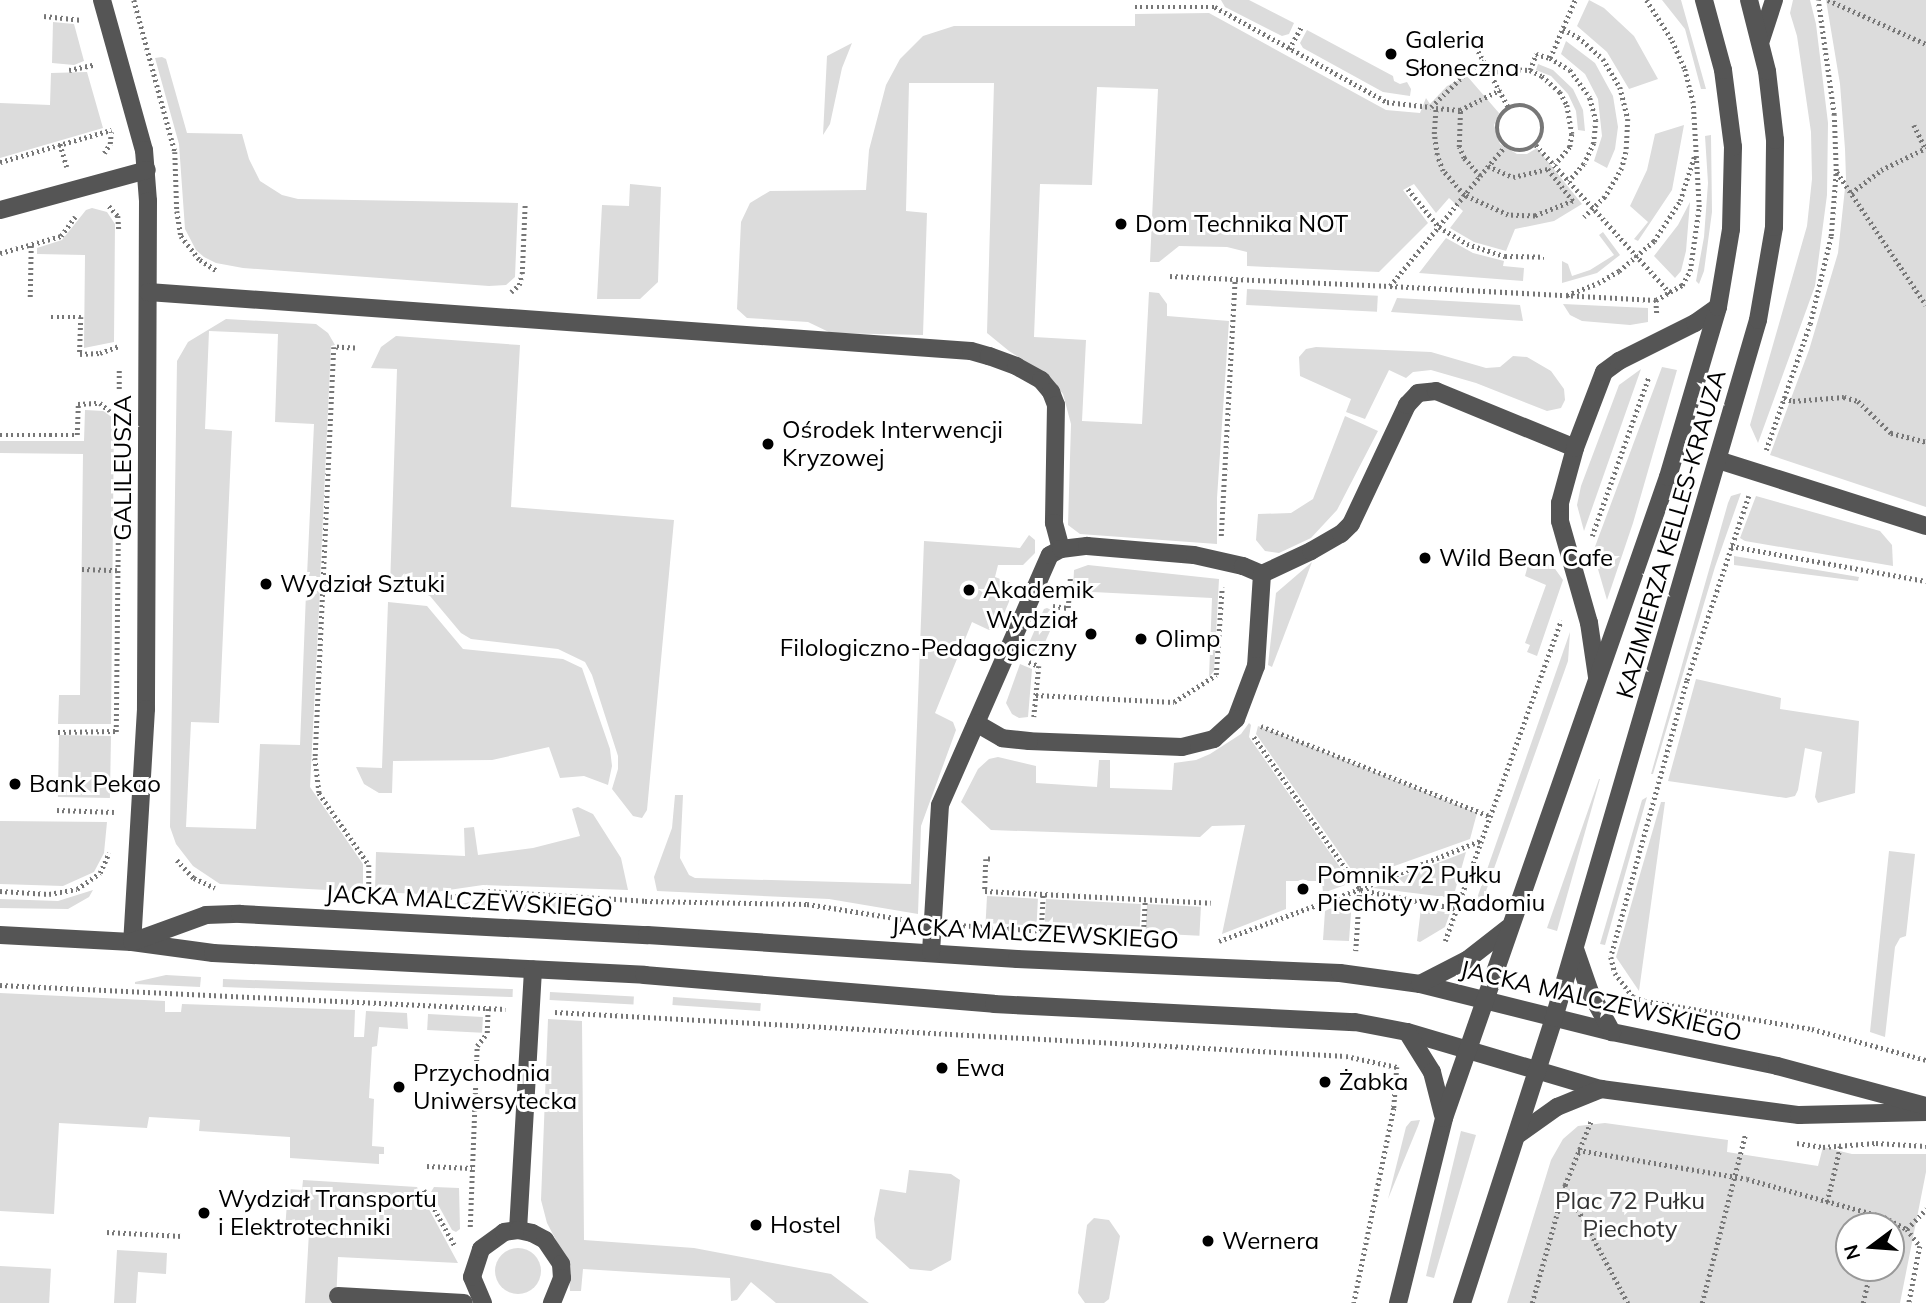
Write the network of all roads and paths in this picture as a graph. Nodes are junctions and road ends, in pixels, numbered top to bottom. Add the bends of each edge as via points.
1 (103, 0) edge
2 (134, 0) edge
3 (1576, 0) edge
4 (1646, 0) edge
5 (1704, 0) edge
6 (1749, 0) edge
7 (1774, 0) edge
8 (1818, 0) edge
9 (1828, 0) edge
10 (1135, 7) dead end
11 (77, 10) dead end
12 (44, 16) dead end
13 (80, 20) junction
14 (1301, 27) dead end
15 (1563, 29) junction
16 (83, 32) dead end
17 (1468, 32) dead end
18 (1761, 40) junction
19 (1926, 44) edge
20 (1289, 49) junction
21 (90, 54) dead end
22 (1550, 58) junction
23 (1484, 61) junction
24 (93, 65) junction
25 (69, 70) dead end
26 (1530, 70) junction
27 (1491, 74) junction
28 (96, 76) dead end
29 (1500, 90) junction
30 (1509, 108) junction
31 (1460, 110) junction
32 (109, 121) dead end
33 (1914, 125) dead end
34 (111, 130) junction
35 (1697, 143) junction
36 (60, 144) junction
37 (1536, 145) junction
38 (1505, 146) junction
39 (1926, 148) edge
40 (100, 157) dead end
41 (0, 162) edge
42 (1555, 165) junction
43 (1488, 166) junction
44 (147, 170) junction
45 (1836, 171) junction
46 (1480, 176) junction
47 (1569, 181) junction
48 (1408, 188) dead end
49 (1851, 193) junction
50 (1464, 195) junction
51 (81, 197) junction
52 (525, 203) dead end
53 (1594, 209) junction
54 (0, 210) edge
55 (1584, 217) dead end
56 (1439, 227) junction
57 (119, 238) dead end
58 (31, 245) junction
59 (0, 253) edge
60 (1636, 256) junction
61 (1544, 257) dead end
62 (227, 272) dead end
63 (1170, 276) dead end
64 (1235, 280) junction
65 (1391, 286) junction
66 (498, 291) dead end
67 (148, 292) junction
68 (1671, 294) junction
69 (1562, 296) junction
70 (30, 297) dead end
71 (1926, 304) edge
72 (1718, 307) junction
73 (51, 317) dead end
74 (119, 333) dead end
75 (119, 346) junction
76 (355, 348) dead end
77 (119, 393) dead end
78 (1784, 398) junction
79 (119, 406) dead end
80 (119, 419) junction
81 (119, 433) dead end
82 (0, 435) edge
83 (1926, 442) edge
84 (1575, 448) junction
85 (1765, 450) dead end
86 (1718, 460) junction
87 (1749, 496) dead end
88 (1926, 526) edge
89 (118, 529) dead end
90 (1731, 546) junction
91 (1061, 549) junction
92 (82, 569) dead end
93 (1224, 569) junction
94 (118, 570) junction
95 (1262, 575) junction
96 (1926, 581) edge
97 (1018, 658) dead end
98 (1597, 684) junction
99 (1036, 695) junction
100 (1027, 722) dead end
101 (976, 723) junction
102 (116, 731) junction
103 (58, 732) dead end
104 (116, 743) dead end
105 (115, 803) dead end
106 (57, 810) dead end
107 (114, 812) junction
108 (1490, 816) dead end
109 (113, 823) dead end
110 (1482, 840) dead end
111 (110, 845) dead end
112 (988, 859) dead end
113 (177, 860) dead end
114 (1360, 889) junction
115 (223, 890) dead end
116 (369, 890) dead end
117 (0, 891) edge
118 (1043, 894) junction
119 (355, 897) dead end
120 (381, 899) dead end
121 (441, 899) dead end
122 (1145, 900) junction
123 (1211, 903) dead end
124 (933, 923) junction
125 (1508, 928) junction
126 (1041, 931) junction
127 (1053, 932) dead end
128 (0, 935) edge
129 (1130, 937) dead end
130 (1143, 938) junction
131 (1156, 939) dead end
132 (1209, 941) dead end
133 (1218, 941) junction
134 (132, 942) junction
135 (1232, 942) dead end
136 (1442, 947) dead end
137 (1347, 949) dead end
138 (1575, 949) junction
139 (1356, 951) junction
140 (931, 952) junction
141 (1368, 953) dead end
142 (533, 969) junction
143 (1420, 984) junction
144 (0, 985) edge
145 (1484, 999) junction
146 (488, 1008) junction
147 (531, 1010) junction
148 (1554, 1018) junction
149 (1407, 1032) junction
150 (1612, 1032) junction
151 (1466, 1048) junction
152 (1926, 1060) edge
153 (1537, 1072) junction
154 (1601, 1089) junction
155 (1926, 1106) edge
156 (1594, 1112) dead end
157 (1926, 1112) edge
158 (1444, 1118) junction
159 (1519, 1134) junction
160 (1745, 1135) dead end
161 (1840, 1147) dead end
162 (1578, 1150) junction
163 (427, 1166) dead end
164 (472, 1168) junction
165 (1735, 1176) junction
166 (1565, 1185) junction
167 (424, 1190) dead end
168 (1828, 1202) junction
169 (1926, 1209) edge
170 (1865, 1212) edge
171 (1907, 1229) joint
172 (518, 1230) junction
173 (107, 1232) dead end
174 (468, 1234) dead end
175 (182, 1236) dead end
176 (462, 1258) dead end
177 (1868, 1282) edge
178 (338, 1296) dead end
179 (464, 1303) edge
180 (483, 1303) edge
181 (552, 1303) edge
182 (1354, 1303) edge
183 (1398, 1303) edge
184 (1462, 1303) edge
185 (1532, 1303) edge
186 (1628, 1303) edge
187 (1702, 1303) edge
188 (1863, 1303) edge
189 (1909, 1303) edge

1 - 44 street, GALILEUSZA
2 - 62 path via 175,152 181,236 200,260
3 - 15 path
4 - 35 path via 1684,68
5 - 72 street, KAZIMIERZA KELLES-KRAUZA via 1730,113 1734,160 1731,229
6 - 18 street
7 - 18 street, KAZIMIERZA KELLES-KRAUZA
8 - 45 path via 1834,115
9 - 19 path
10 - 20 path via 1215,7
11 - 13 path
12 - 13 path
13 - 16 path
14 - 20 path
15 - 22 path
15 - 53 path via 1603,58 1626,103 1629,136 1624,160
17 - 23 path
18 - 86 street, KAZIMIERZA KELLES-KRAUZA via 1775,140 1774,227 1758,320
20 - 23 path via 1387,102 1431,107
21 - 24 path
22 - 26 path via 1536,54
22 - 47 path via 1578,78 1596,120 1590,154
23 - 27 path
24 - 25 path
24 - 28 path
26 - 27 path via 1503,69
26 - 42 path via 1560,92 1571,117 1570,147
27 - 29 path
29 - 30 path
29 - 31 path
30 - 37 path via 1523,105 1538,114 1543,128
30 - 38 path via 1497,126
31 - 46 path via 1459,147
31 - 50 path via 1436,108 1434,134 1444,171
32 - 34 path
33 - 39 path
34 - 36 path
34 - 40 path via 110,144
35 - 60 path via 1680,201 1654,241
35 - 68 path via 1699,207 1690,271
36 - 41 path
36 - 51 path via 66,167 74,165
37 - 38 path via 1523,152
37 - 42 path
38 - 43 path
39 - 49 path via 1881,170
42 - 47 path
43 - 46 path
43 - 50 path via 1513,177 1548,169 1573,201 1523,217 1492,210
44 - 51 street
44 - 67 street, GALILEUSZA
45 - 49 path
45 - 78 path via 1831,236 1821,284
46 - 50 path
47 - 53 path
48 - 56 path
49 - 71 path
50 - 56 path
51 - 54 street
51 - 57 path via 113,208
51 - 58 path via 61,236
52 - 66 path via 519,285 510,292
53 - 55 path
53 - 60 path
56 - 61 path via 1491,253
56 - 65 path
58 - 59 path
58 - 70 path
60 - 68 path
60 - 69 path via 1598,283
63 - 64 path
64 - 65 path
64 - 93 path via 1221,498
65 - 69 path
67 - 91 street via 971,351 989,356 1041,380 1056,405 1054,523
67 - 134 street, GALILEUSZA via 147,696
68 - 69 path via 1656,300
72 - 84 street via 1604,372
72 - 98 street, KAZIMIERZA KELLES-KRAUZA via 1668,477
73 - 75 path via 81,317 80,354 100,354
74 - 75 path
75 - 77 path
76 - 116 path via 334,347 315,758 318,793 369,865
78 - 83 path via 1858,401 1891,433
78 - 85 path
79 - 80 path
80 - 81 path
80 - 82 path via 100,403 78,404 77,435
84 - 95 street via 1436,391 1418,393 1407,405 1351,524 1320,546
84 - 98 street via 1560,503 1560,521 1589,624
86 - 88 street
86 - 138 street, KAZIMIERZA KELLES-KRAUZA
87 - 90 path
89 - 94 path
90 - 96 path
90 - 152 path via 1611,957 1615,973 1633,997 1645,1001 1812,1029
91 - 93 street via 1087,546 1194,555
91 - 101 street via 1045,561
92 - 94 path
93 - 95 street
93 - 99 path via 1216,675 1174,702
94 - 102 path
95 - 101 street via 1256,666 1236,719 1214,739 1182,747 1029,741 1002,738
97 - 99 path via 1039,666
98 - 125 street, KAZIMIERZA KELLES-KRAUZA
99 - 100 path via 1034,720
101 - 124 street via 940,805
102 - 103 path
102 - 104 path
105 - 107 path
106 - 107 path
107 - 109 path
108 - 114 path via 1257,724 1253,736
110 - 114 path
111 - 117 path via 100,873 77,889 49,894
112 - 118 path via 985,891
113 - 115 path via 194,878
114 - 133 path
114 - 136 path via 1458,909
114 - 139 path
118 - 122 path
118 - 126 path
119 - 120 path
121 - 124 path via 488,891 645,901 807,904
122 - 123 path
122 - 130 path
124 - 126 path
124 - 140 street
125 - 143 street via 1467,960
125 - 145 street, KAZIMIERZA KELLES-KRAUZA
126 - 127 path
128 - 134 street, JACKA MALCZEWSKIEGO
129 - 130 path
130 - 131 path
132 - 133 path
133 - 135 path
134 - 140 street, JACKA MALCZEWSKIEGO via 214,914
134 - 142 street, JACKA MALCZEWSKIEGO via 213,953
137 - 139 path
138 - 148 street, KAZIMIERZA KELLES-KRAUZA
138 - 150 street via 1590,992
139 - 141 path
140 - 143 street, JACKA MALCZEWSKIEGO via 1340,972
142 - 147 street
142 - 149 street, JACKA MALCZEWSKIEGO via 980,1003 1355,1022
143 - 145 street, JACKA MALCZEWSKIEGO
144 - 146 path
145 - 148 street, JACKA MALCZEWSKIEGO
145 - 151 street, KAZIMIERZA KELLES-KRAUZA
146 - 147 path
146 - 164 path via 487,1033 477,1046
147 - 172 street
147 - 182 path via 1346,1056 1397,1067 1394,1108
148 - 150 street, JACKA MALCZEWSKIEGO
148 - 153 street, KAZIMIERZA KELLES-KRAUZA
149 - 151 street, JACKA MALCZEWSKIEGO
149 - 158 street via 1432,1072
150 - 155 street, JACKA MALCZEWSKIEGO via 1777,1066
151 - 153 street, JACKA MALCZEWSKIEGO
151 - 158 street, KAZIMIERZA KELLES-KRAUZA
153 - 154 street, JACKA MALCZEWSKIEGO
153 - 159 street, KAZIMIERZA KELLES-KRAUZA
154 - 157 street, JACKA MALCZEWSKIEGO via 1799,1115
154 - 159 street via 1557,1107
156 - 162 path
158 - 183 street, KAZIMIERZA KELLES-KRAUZA
159 - 184 street, KAZIMIERZA KELLES-KRAUZA
160 - 165 path
161 - 168 path
162 - 165 path
162 - 166 path
163 - 164 path
164 - 174 path
165 - 168 path
165 - 187 path
166 - 185 path
166 - 186 path
167 - 176 path
168 - 170 path
169 - 171 path
171 - 189 path via 1920,1246
172 - 180 street via 504,1232 481,1249 472,1277
172 - 181 street via 533,1233 555,1251 562,1278
173 - 175 path
177 - 188 path
178 - 179 street

